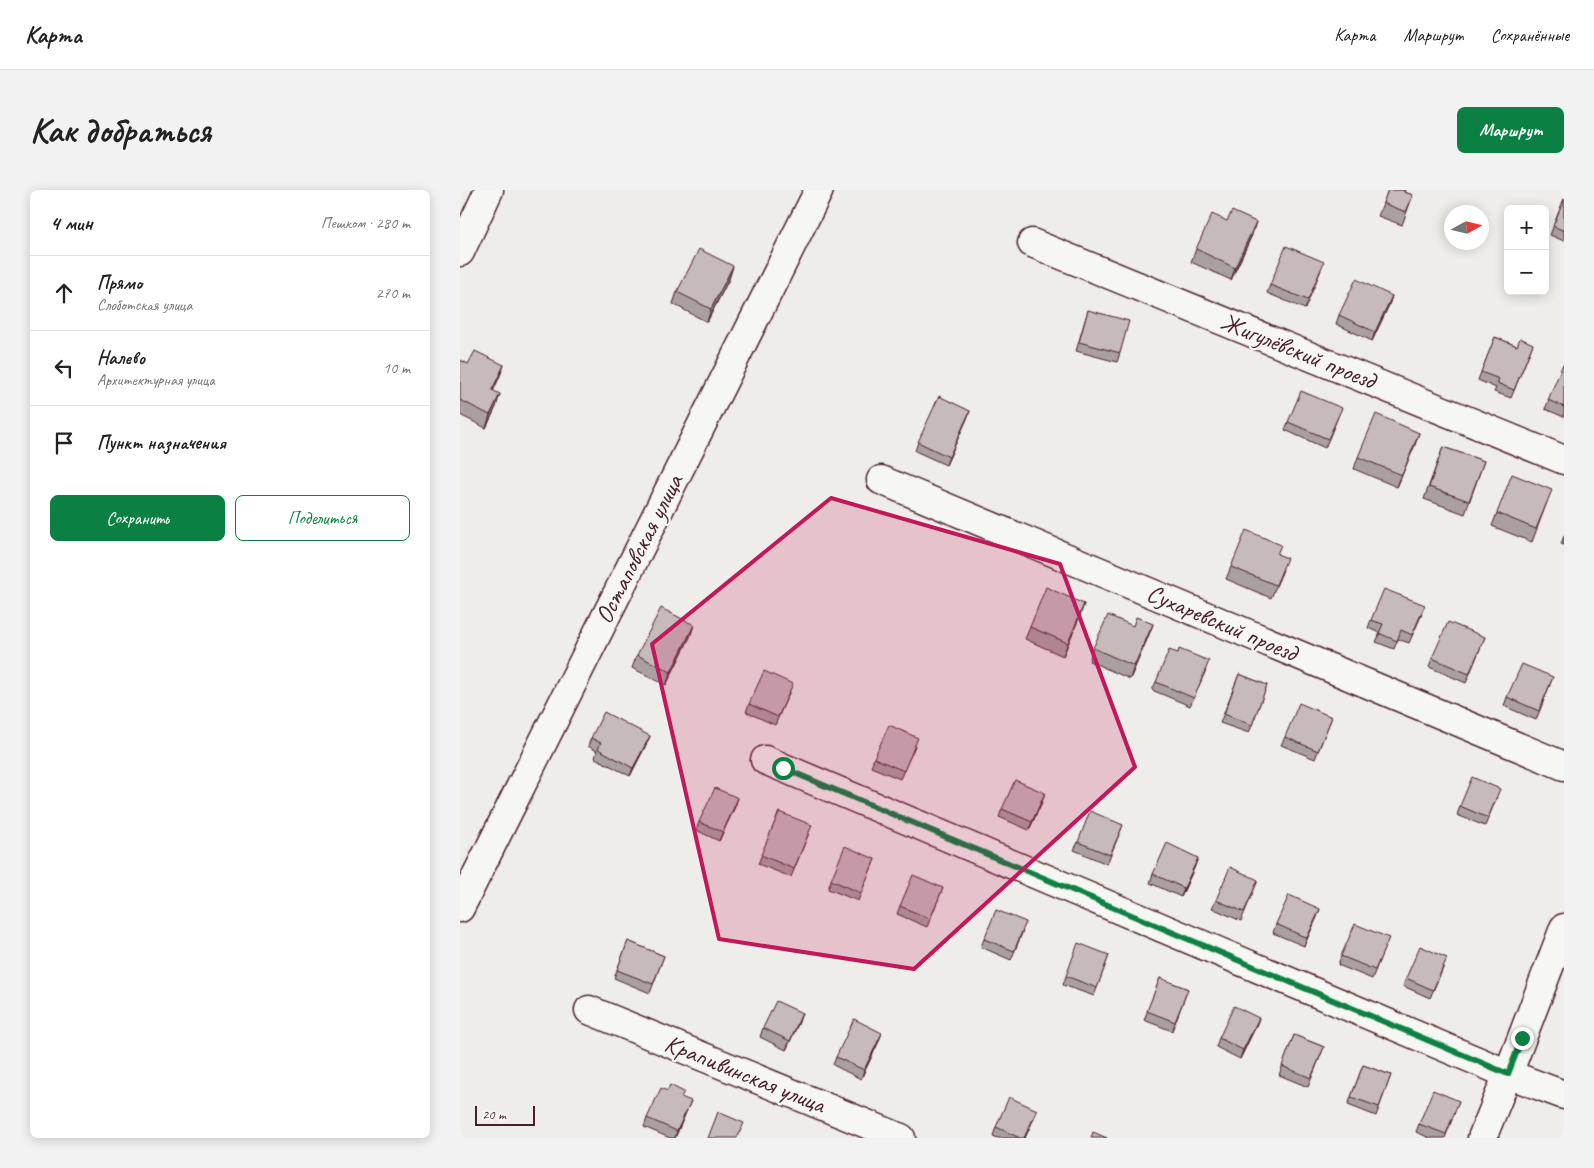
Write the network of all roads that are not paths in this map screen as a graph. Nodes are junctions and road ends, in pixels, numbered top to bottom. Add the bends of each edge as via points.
1 (489, 190) edge
2 (819, 190) edge
3 (1032, 243) dead end
4 (460, 252) edge
5 (1564, 460) edge
6 (881, 480) dead end
7 (765, 760) dead end
8 (1564, 766) edge
9 (460, 908) edge
10 (1564, 928) edge
11 (589, 1010) dead end
12 (1508, 1074) junction
13 (1564, 1095) edge
14 (901, 1138) edge
15 (1482, 1138) edge

1 - 4 street
2 - 9 street, Остаповская улица
3 - 5 street, Жигулёвский проезд
6 - 8 street, Сухаревский проезд
7 - 12 street
10 - 12 street
11 - 14 street, Крапивинская улица
12 - 13 street
12 - 15 street

